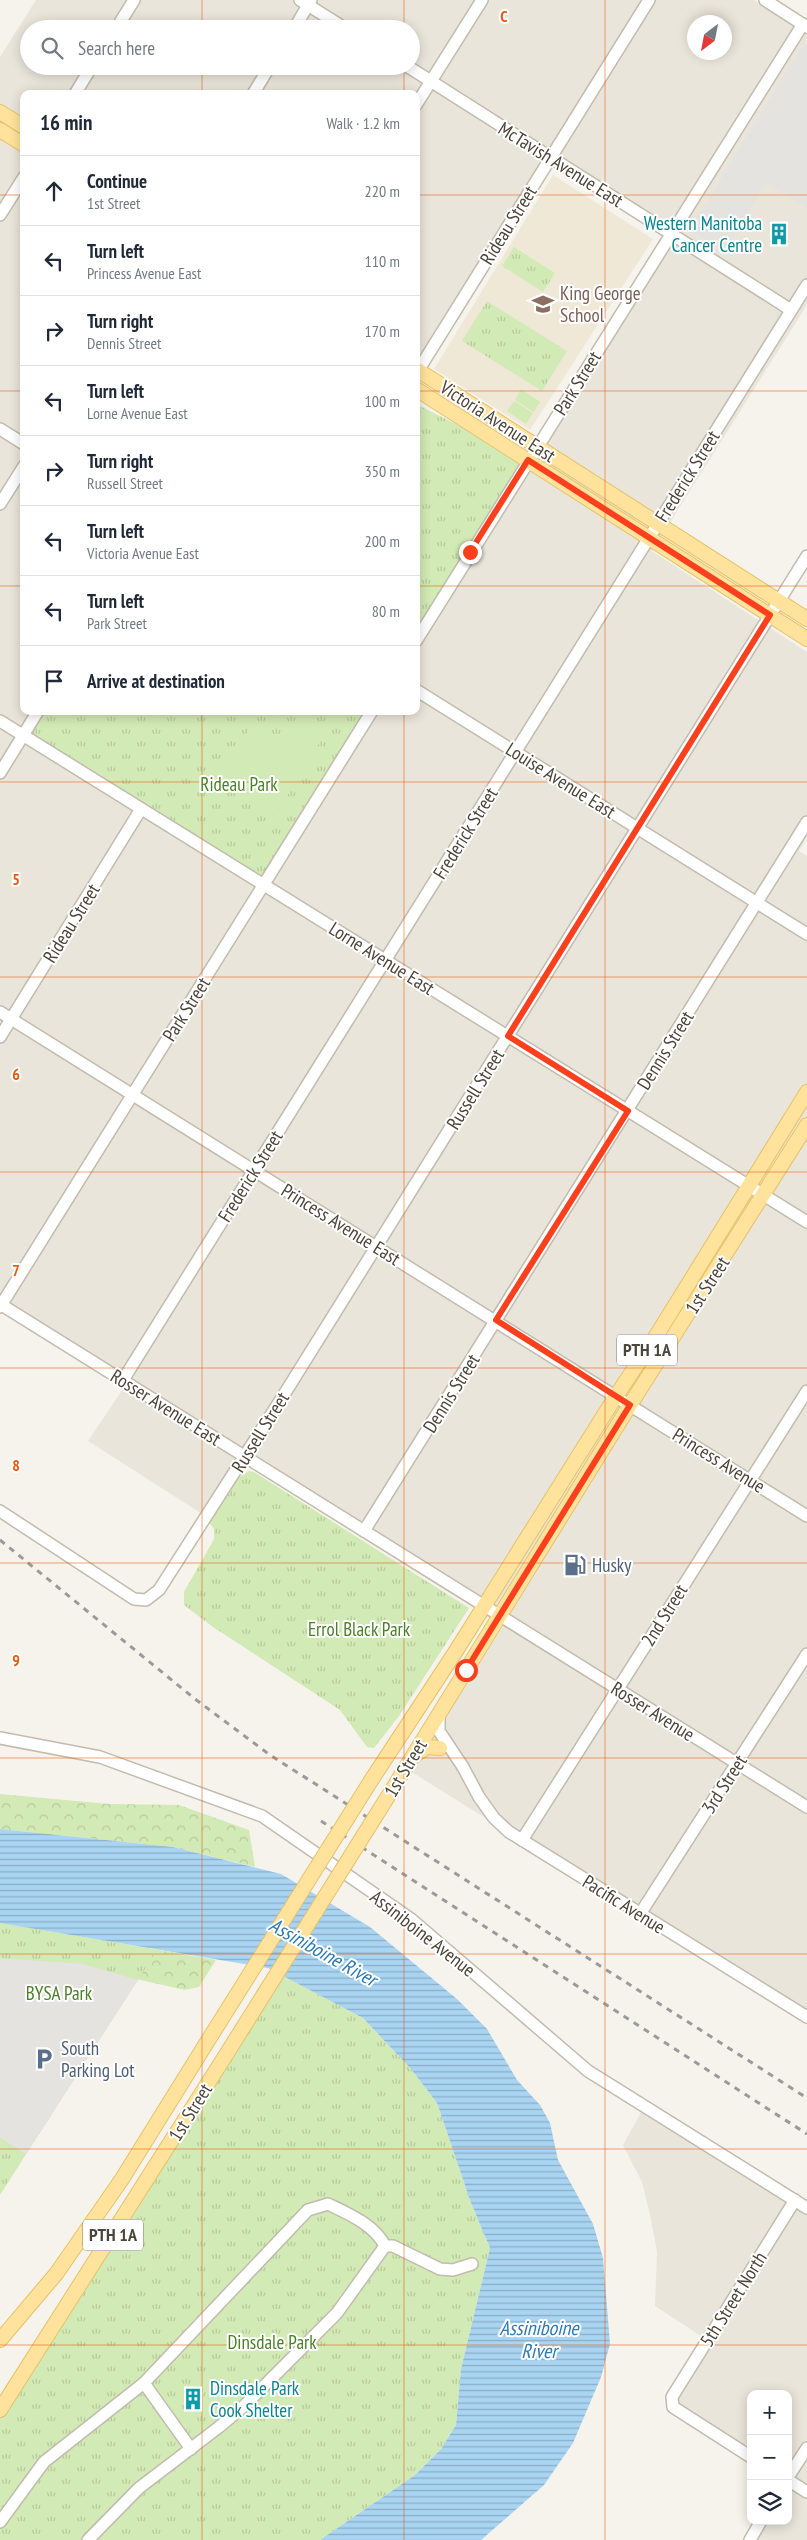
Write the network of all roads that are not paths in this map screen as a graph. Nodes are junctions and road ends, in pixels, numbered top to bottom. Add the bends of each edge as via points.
1 (134, 0) edge
2 (482, 0) edge
3 (648, 0) edge
4 (765, 0) edge
5 (307, 2) edge
6 (122, 20) edge
7 (298, 20) edge
8 (333, 20) edge
9 (805, 26) edge
10 (87, 75) edge
11 (265, 75) edge
12 (420, 75) edge
13 (431, 82) junction
14 (77, 90) edge
15 (255, 90) edge
16 (420, 99) edge
17 (0, 112) edge
18 (20, 124) edge
19 (0, 130) edge
20 (20, 142) edge
21 (550, 158) junction
22 (20, 183) edge
23 (0, 215) edge
24 (672, 234) junction
25 (807, 285) edge
26 (791, 310) junction
27 (420, 366) edge
28 (420, 373) edge
29 (420, 392) edge
30 (0, 429) edge
31 (20, 442) edge
32 (538, 446) junction
33 (528, 460) junction
34 (20, 472) edge
35 (0, 504) edge
36 (658, 525) junction
37 (649, 538) junction
38 (807, 556) edge
39 (778, 602) junction
40 (770, 615) junction
41 (807, 620) edge
42 (420, 635) edge
43 (807, 639) edge
44 (420, 692) edge
45 (36, 715) edge
46 (369, 715) edge
47 (0, 721) edge
48 (23, 735) junction
49 (516, 752) junction
50 (0, 773) edge
51 (141, 810) junction
52 (807, 822) edge
53 (636, 827) junction
54 (263, 885) junction
55 (756, 903) junction
56 (807, 934) edge
57 (386, 960) junction
58 (0, 1012) edge
59 (11, 1019) junction
60 (508, 1036) junction
61 (0, 1037) edge
62 (807, 1092) edge
63 (134, 1094) junction
64 (628, 1111) junction
65 (807, 1125) edge
66 (254, 1170) junction
67 (750, 1187) junction
68 (764, 1196) junction
69 (807, 1222) edge
70 (376, 1246) junction
71 (0, 1305) edge
72 (496, 1320) junction
73 (123, 1380) junction
74 (807, 1391) edge
75 (616, 1396) junction
76 (630, 1405) junction
77 (245, 1456) junction
78 (750, 1480) junction
79 (0, 1511) edge
80 (807, 1516) edge
81 (364, 1531) junction
82 (484, 1606) junction
83 (499, 1615) junction
84 (456, 1651) junction
85 (807, 1654) edge
86 (617, 1689) junction
87 (441, 1709) junction
88 (424, 1737) junction
89 (0, 1738) edge
90 (440, 1748) junction
91 (409, 1761) junction
92 (737, 1763) junction
93 (464, 1767) junction
94 (807, 1807) edge
95 (522, 1840) junction
96 (640, 1914) junction
97 (807, 2017) edge
98 (795, 2200) junction
99 (807, 2208) edge
100 (385, 2246) junction
101 (472, 2264) dead end
102 (0, 2340) edge
103 (144, 2383) junction
104 (0, 2410) edge
105 (807, 2448) edge
106 (191, 2449) junction
107 (747, 2453) edge
108 (792, 2472) edge
109 (789, 2480) edge
110 (807, 2492) edge
111 (0, 2522) edge
112 (759, 2525) edge
113 (88, 2540) edge
114 (750, 2540) edge

1 - 6 street
2 - 13 street
3 - 21 street, Rideau Street
4 - 9 street
5 - 7 street
5 - 8 street
9 - 24 street, Park Street
10 - 14 street
11 - 15 street
12 - 13 street, McTavish Avenue East
13 - 16 street
13 - 21 street, McTavish Avenue East
17 - 18 main road
19 - 20 main road
21 - 24 street, McTavish Avenue East
21 - 27 street, Rideau Street
22 - 23 street
24 - 26 street, McTavish Avenue East
24 - 32 street, Park Street
25 - 26 street, Frederick Street
26 - 36 street, Frederick Street
28 - 32 main road, Victoria Avenue East
29 - 33 main road, Victoria Avenue East
30 - 31 street
32 - 33 street, Park Street
32 - 36 main road, Victoria Avenue East
33 - 37 main road, Victoria Avenue East
33 - 42 street, Park Street
34 - 35 street
36 - 37 street, Frederick Street
36 - 39 main road, Victoria Avenue East
37 - 40 main road, Victoria Avenue East
37 - 49 street, Frederick Street
38 - 39 street, Russell Street
39 - 40 street, Russell Street
39 - 41 main road, Victoria Avenue East
40 - 43 main road, Victoria Avenue East
40 - 53 street, Russell Street
44 - 49 street, Louise Avenue East
45 - 48 street
46 - 54 street, Park Street
47 - 48 street, Lorne Avenue East
48 - 50 street
48 - 51 street, Lorne Avenue East
49 - 53 street, Louise Avenue East
49 - 57 street, Frederick Street
51 - 54 street, Lorne Avenue East
51 - 59 street, Rideau Street
52 - 55 street, Dennis Street
53 - 55 street, Louise Avenue East
53 - 60 street, Russell Street
54 - 57 street, Lorne Avenue East
54 - 63 street, Park Street
55 - 56 street, Louise Avenue East
55 - 64 street, Dennis Street
57 - 60 street, Lorne Avenue East
57 - 66 street, Frederick Street
58 - 59 street, Princess Avenue East
59 - 61 street, Rideau Street
59 - 63 street, Princess Avenue East
60 - 64 street, Lorne Avenue East
60 - 70 street, Russell Street
62 - 67 main road, 1st Street / PTH 1A
63 - 66 street, Princess Avenue East
63 - 71 street, Park Street
64 - 67 street, Lorne Avenue East
64 - 72 street, Dennis Street
65 - 68 main road, 1st Street / PTH 1A
66 - 70 street, Princess Avenue East
66 - 73 street, Frederick Street
67 - 68 street, Lorne Avenue East
67 - 75 main road, 1st Street / PTH 1A
68 - 69 street, Lorne Avenue East
68 - 76 main road, 1st Street / PTH 1A
70 - 72 street, Princess Avenue East
70 - 77 street, Russell Street
71 - 73 street, Rosser Avenue East
72 - 75 street, Princess Avenue East
72 - 81 street, Dennis Street
73 - 77 street, Rosser Avenue East
74 - 78 street, 2nd Street
75 - 76 street, Princess Avenue East
75 - 82 main road, 1st Street / PTH 1A
76 - 78 street, Princess Avenue
76 - 83 main road, 1st Street / PTH 1A
77 - 79 street, Russell Street via 159,1590 142,1601 129,1596
77 - 81 street, Rosser Avenue East
78 - 80 street, Princess Avenue
78 - 86 street, 2nd Street
81 - 82 street, Rosser Avenue East
82 - 83 street, Rosser Avenue
82 - 84 main road, 1st Street / PTH 1A
83 - 86 street, Rosser Avenue
83 - 87 main road, 1st Street / PTH 1A
84 - 88 main road via 419,1723
84 - 102 main road, 1st Street / PTH 1A, bridge via 117,2186 56,2274
85 - 92 street, 3rd Street
86 - 92 street, Rosser Avenue
86 - 95 street, 2nd Street
87 - 88 main road, 1st Street / PTH 1A
87 - 93 street, Pacific Avenue via 439,1731
88 - 90 street, Pacific Avenue
88 - 91 main road, 1st Street / PTH 1A
89 - 98 street, Assiniboine Avenue via 100,1757 262,1816 411,1919 588,2071
90 - 91 main road via 427,1747
90 - 93 street, Pacific Avenue
91 - 104 main road, 1st Street / PTH 1A, bridge
92 - 94 street, Rosser Avenue
92 - 96 street, 3rd Street
93 - 95 street, Pacific Avenue via 485,1807 502,1826
95 - 96 street, Pacific Avenue
96 - 97 street, Pacific Avenue
98 - 99 street, Assiniboine Avenue
98 - 107 street, 5th Street North via 672,2397 673,2407
100 - 101 street via 393,2246 440,2269 452,2270
100 - 103 street via 380,2236 328,2204 308,2210
100 - 106 street via 337,2312 245,2405
103 - 106 street
103 - 111 street via 44,2462
105 - 108 street
106 - 113 street via 139,2488
109 - 110 street
112 - 114 street

